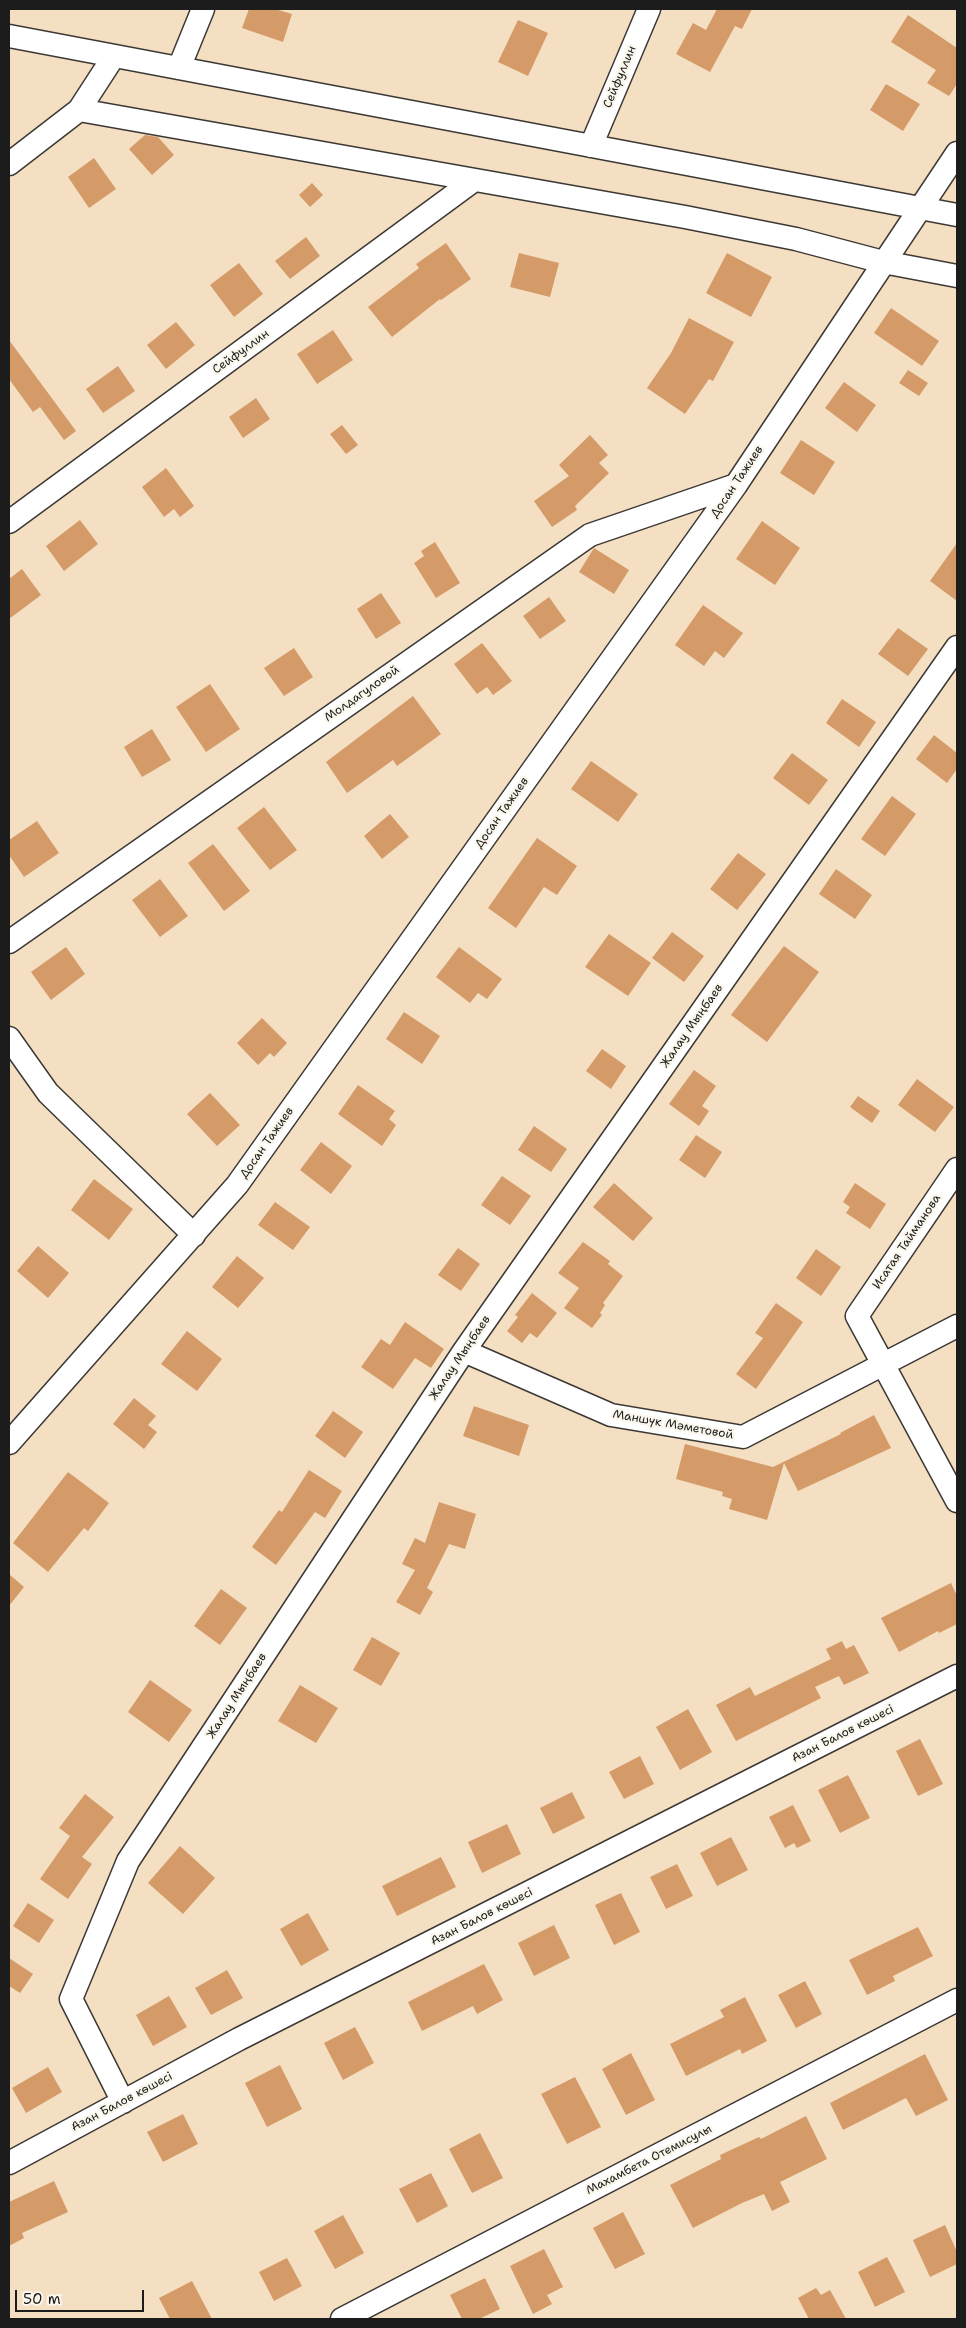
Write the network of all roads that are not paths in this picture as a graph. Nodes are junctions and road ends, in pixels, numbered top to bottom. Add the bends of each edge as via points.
1 (203, 9) edge
2 (649, 9) edge
3 (9, 36) edge
4 (114, 56) junction
5 (179, 68) junction
6 (79, 110) junction
7 (591, 146) junction
8 (957, 153) edge
9 (9, 164) edge
10 (473, 182) junction
11 (920, 208) junction
12 (957, 215) edge
13 (883, 262) junction
14 (957, 276) edge
15 (736, 485) junction
16 (9, 522) edge
17 (957, 647) edge
18 (9, 942) edge
19 (9, 1038) edge
20 (957, 1169) edge
21 (194, 1236) junction
22 (957, 1326) edge
23 (464, 1351) junction
24 (883, 1364) junction
25 (9, 1443) edge
26 (957, 1501) edge
27 (957, 1676) edge
28 (957, 2000) edge
29 (123, 2102) junction
30 (9, 2163) edge
31 (342, 2319) edge

1 - 5 street
2 - 7 street, Сейфуллин
3 - 4 street
4 - 5 street
4 - 6 street
5 - 7 street
6 - 9 street
6 - 10 street
7 - 11 street
8 - 11 street, Досан Тажиев
10 - 13 street via 685,217 796,239
10 - 16 street, Сейфуллин
11 - 12 street
11 - 13 street, Досан Тажиев
13 - 14 street
13 - 15 street, Досан Тажиев
15 - 18 street, Молдагуловой via 590,535
15 - 21 street, Досан Тажиев via 237,1185
17 - 23 street, Жалау Мыңбаев
19 - 21 street via 48,1093
20 - 24 street, Исатая Тайманова via 857,1316
21 - 25 street, Досан Тажиев
22 - 24 street, Маншүк Мәметовой
23 - 24 street, Маншүк Мәметовой via 611,1415 743,1437
23 - 29 street, Жалау Мыңбаев via 128,1861 71,2000
24 - 26 street
27 - 29 street, Азан Балов көшесі via 239,2039
28 - 31 street, Махамбета Отемисулы
29 - 30 street, Азан Балов көшесі

